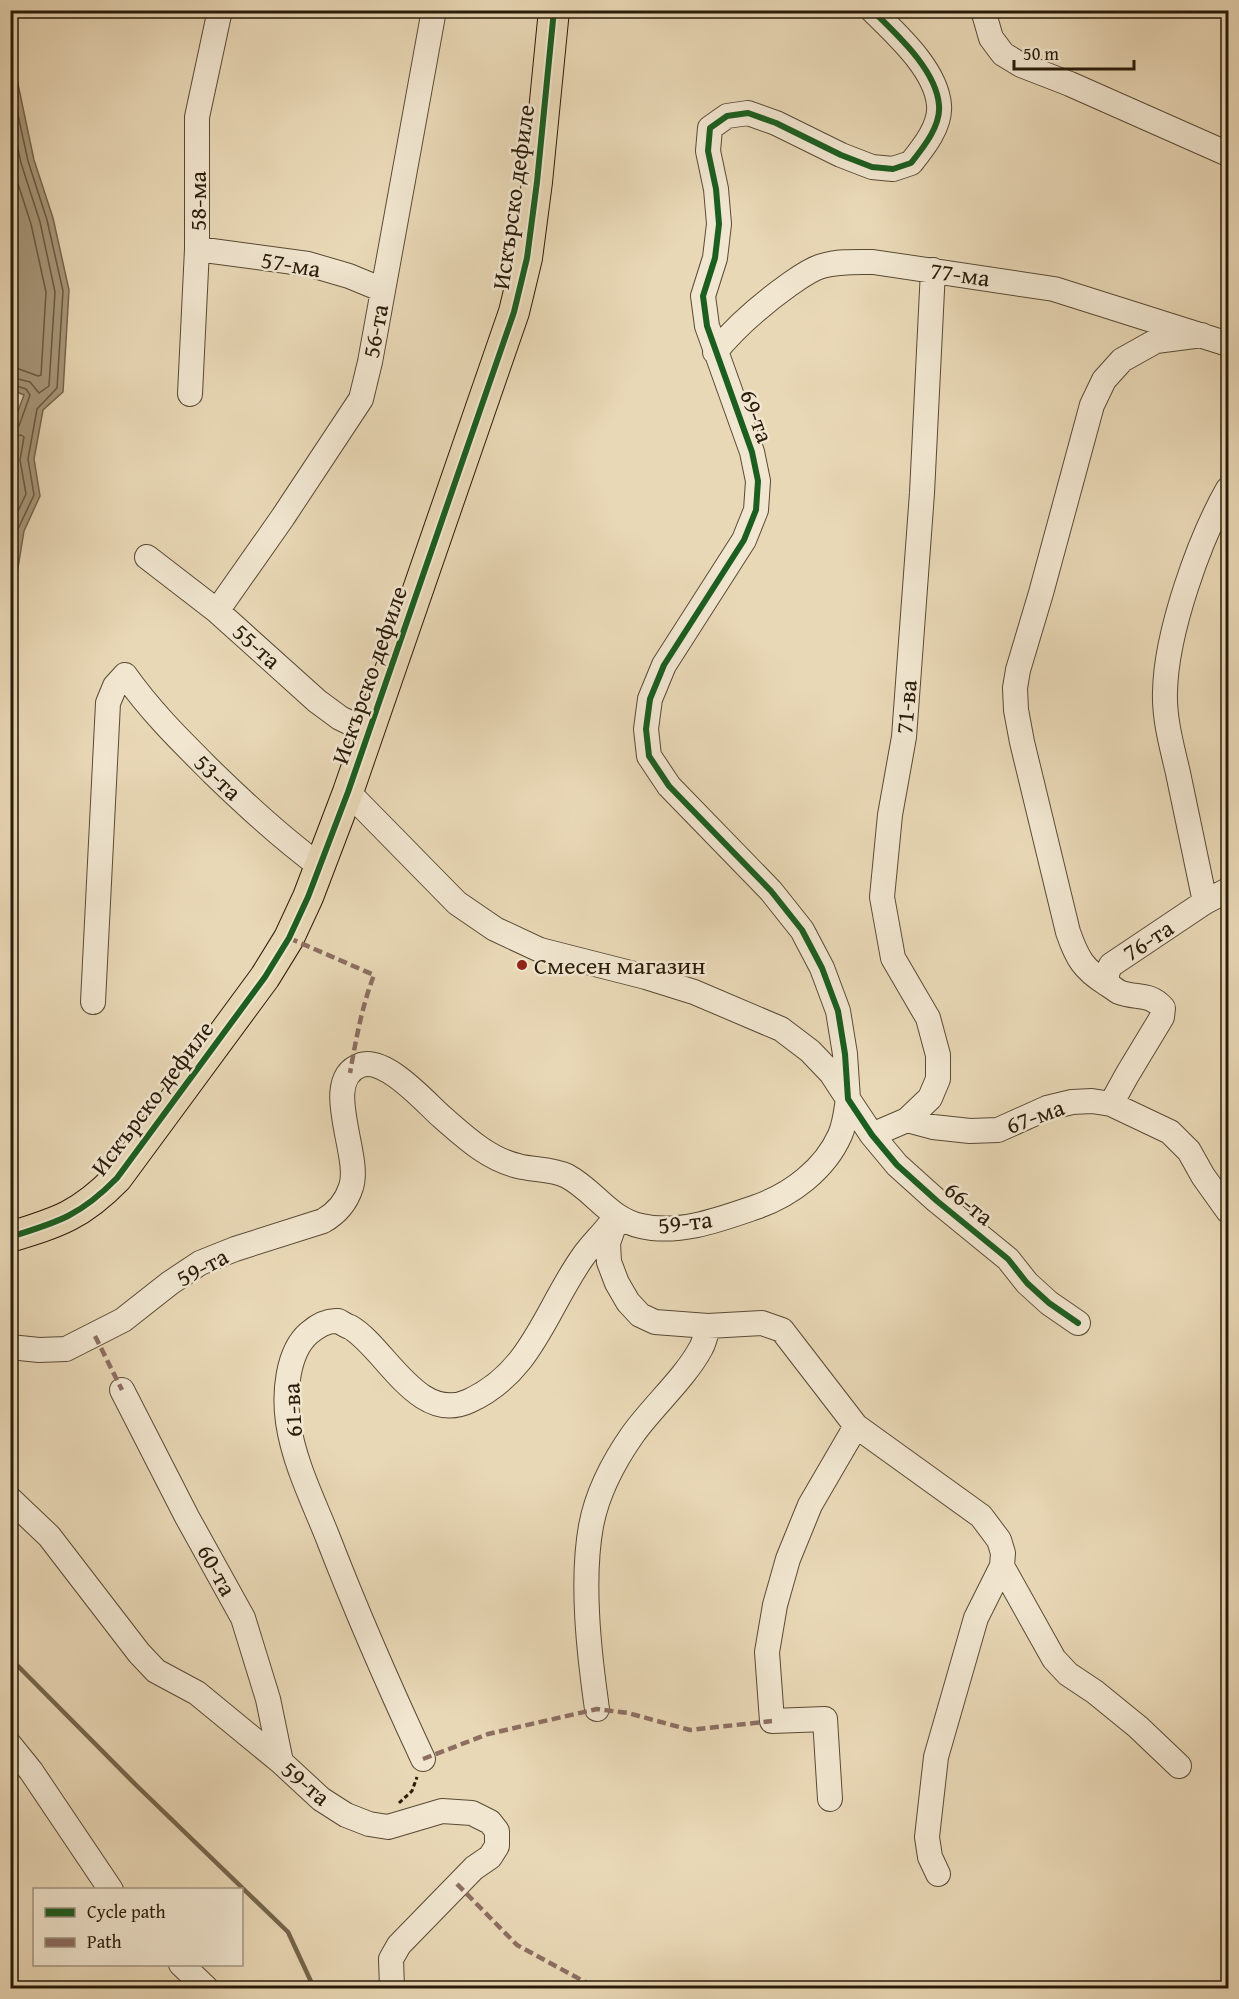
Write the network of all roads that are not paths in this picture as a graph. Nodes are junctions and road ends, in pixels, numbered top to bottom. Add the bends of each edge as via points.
1 (220, 10) edge
2 (434, 10) edge
3 (554, 10) edge
4 (872, 10) edge
5 (983, 10) edge
6 (1228, 154) edge
7 (197, 249) junction
8 (933, 270) junction
9 (383, 290) junction
10 (1202, 334) junction
11 (1228, 344) edge
12 (715, 352) junction
13 (190, 394) dead end
14 (1228, 489) edge
15 (147, 557) dead end
16 (217, 611) junction
17 (369, 732) junction
18 (348, 792) junction
19 (321, 867) junction
20 (1228, 890) edge
21 (1205, 902) junction
22 (1107, 984) junction
23 (93, 1002) dead end
24 (848, 1100) junction
25 (1111, 1104) junction
26 (907, 1120) junction
27 (872, 1135) junction
28 (1228, 1211) edge
29 (617, 1217) junction
30 (10, 1237) edge
31 (1078, 1323) dead end
32 (708, 1326) junction
33 (10, 1347) edge
34 (122, 1390) dead end
35 (856, 1426) junction
36 (10, 1499) edge
37 (1002, 1566) junction
38 (597, 1709) dead end
39 (10, 1745) edge
40 (423, 1759) road end
41 (281, 1762) junction
42 (1179, 1766) dead end
43 (830, 1799) dead end
44 (938, 1874) dead end
45 (110, 1888) edge
46 (182, 1966) edge
47 (206, 1989) edge
48 (392, 1989) edge

1 - 7 street, 58-ма via 197,117
2 - 9 street, 56-та
3 - 17 main road, Искърско дефиле via 527,258 514,312
4 - 12 street, 69-та via 932,78 939,106 934,127 911,163 893,169 872,167 748,113 727,116 710,128 708,151 719,224 715,258 703,296
5 - 6 street via 991,38 1003,54 1021,65
7 - 9 street, 57-ма via 309,264
7 - 13 street, 58-ма
8 - 10 street, 77-ма via 1054,289
8 - 12 street, 77-ма via 873,262 821,266 749,315
8 - 26 street, 71-ва via 922,493 904,726 882,897 893,958 928,1018 938,1055 938,1079 930,1098
9 - 16 street, 56-та via 361,399
10 - 11 street, 77-ма
10 - 22 street via 1156,341 1122,360 1104,380 1092,405 1015,688 1022,742 1068,932 1084,967
12 - 24 street, 69-та via 752,452 758,481 756,510 744,540 664,665 650,699 646,729 649,756 669,786 771,891 802,930 838,1011
14 - 21 street via 1201,545 1181,609 1170,650 1165,693
15 - 16 street, 55-та
16 - 17 street, 55-та via 317,701
17 - 18 main road, Искърско дефиле
18 - 19 main road, Искърско дефиле
18 - 24 street via 457,903 495,929 540,950 694,992 781,1029 831,1073
19 - 23 street, 53-та via 267,824 177,737 125,675 115,686 108,704
19 - 30 main road, Искърско дефиле via 289,938 265,977 117,1178 72,1215
20 - 21 street, 76-та
21 - 22 street, 76-та via 1111,965
22 - 25 street, 76-та via 1118,992 1146,996 1163,1008 1162,1017
24 - 27 street, 66-та
24 - 29 street, 59-та via 841,1134 826,1160 801,1184 768,1203 696,1225 663,1229
25 - 26 street, 67-ма via 1072,1102 1047,1108 998,1130 951,1129
25 - 28 street, 67-ма via 1170,1132 1189,1151
26 - 27 street
27 - 31 street, 66-та via 897,1165 1008,1259 1049,1303
29 - 32 street via 608,1244 609,1262 628,1302 640,1315 655,1322
29 - 33 street, 59-та via 564,1175 515,1166 492,1156 470,1142 393,1073 364,1064 352,1070 341,1094 353,1159 352,1185 336,1213 323,1221 200,1263 123,1320 66,1349
29 - 40 street, 61-ва via 582,1258 530,1348 512,1371 467,1403 447,1406 423,1397 356,1331 338,1321 321,1323 303,1338 291,1362 288,1421 297,1461 355,1606
32 - 35 street via 762,1323 782,1330
32 - 38 street via 702,1347 617,1461 591,1524 588,1614
34 - 41 street, 60-та via 243,1618 268,1699
35 - 37 street via 981,1516 999,1540
35 - 43 street via 810,1505 788,1559 767,1652 772,1721 825,1719
36 - 41 street, 59-та via 49,1536 156,1671 196,1693
37 - 42 street via 1054,1659
37 - 44 street via 976,1618 936,1758 927,1837
39 - 45 street
41 - 48 street, 59-та via 321,1799 369,1824 388,1827 442,1811 472,1813 490,1822 497,1831 497,1846 490,1857 474,1868 399,1945 391,1959
46 - 47 street

